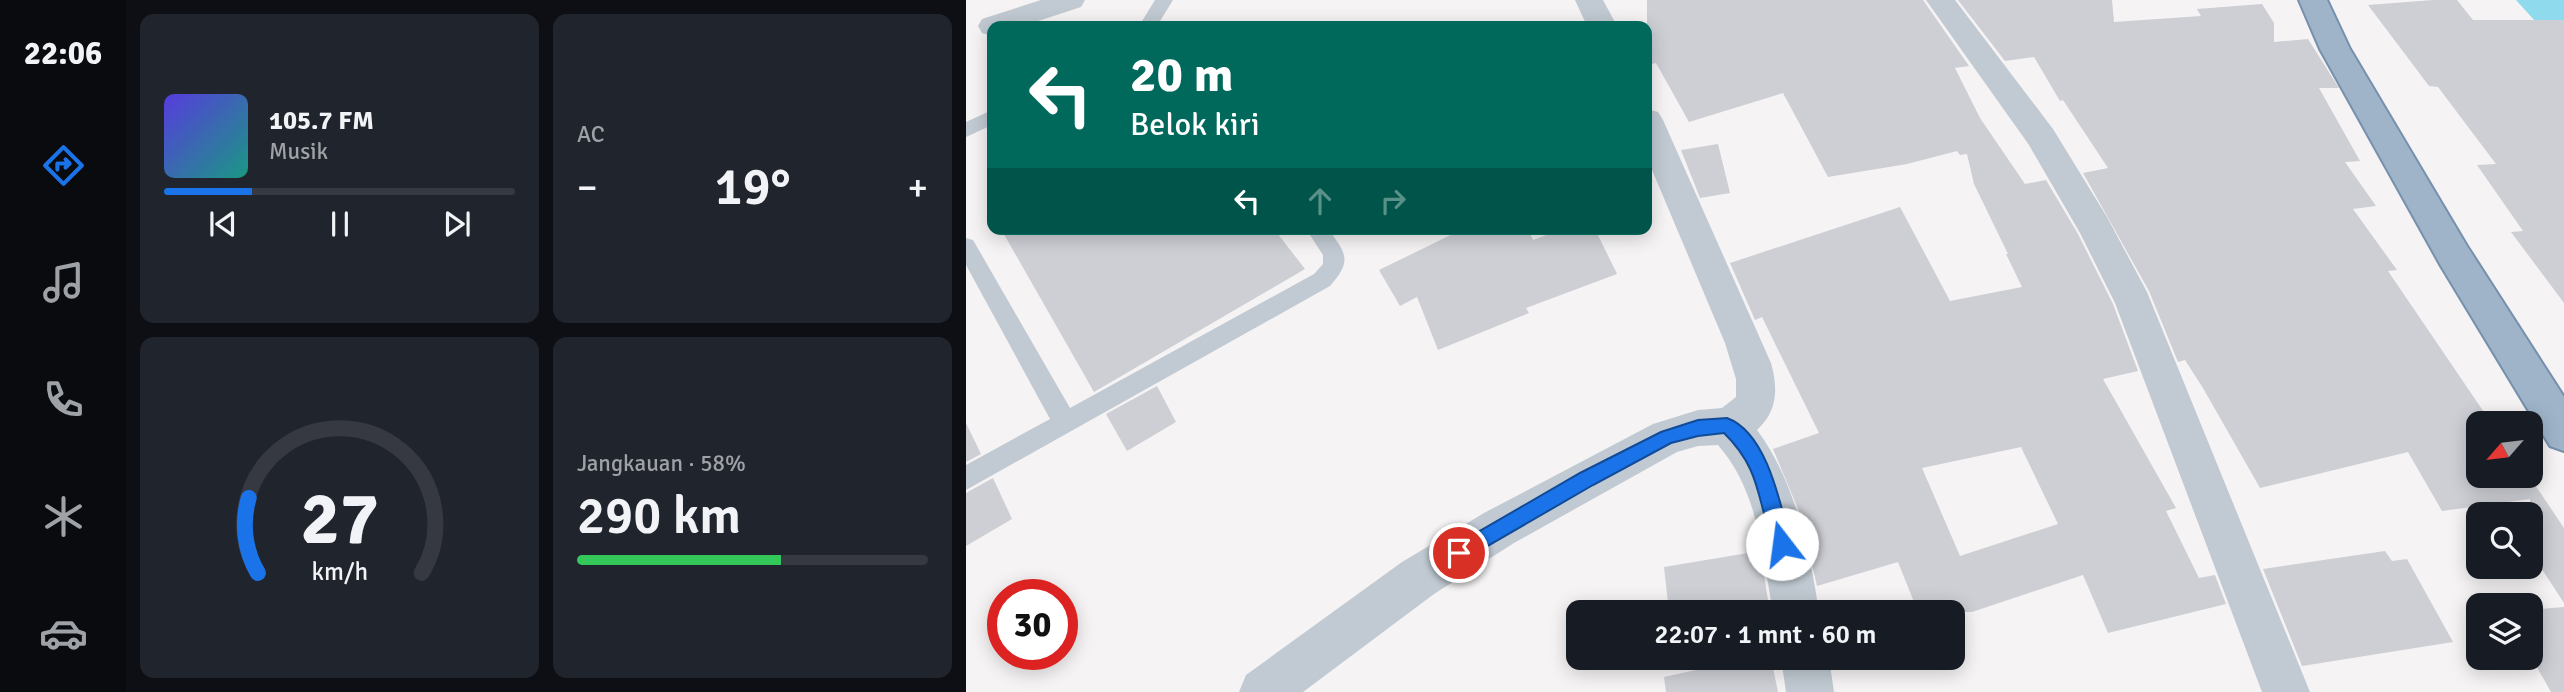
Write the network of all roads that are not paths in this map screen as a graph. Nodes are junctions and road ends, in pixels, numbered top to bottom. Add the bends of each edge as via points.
1 (1071, 0) edge
2 (1164, 0) edge
3 (1589, 0) edge
4 (1940, 0) edge
5 (2313, 0) edge
6 (1008, 21) edge
7 (1151, 21) edge
8 (1600, 21) edge
9 (987, 28) edge
10 (966, 36) edge
11 (987, 120) edge
12 (966, 130) edge
13 (1652, 132) edge
14 (1320, 235) edge
15 (966, 246) edge
16 (1065, 422) junction
17 (1727, 426) junction
18 (2564, 433) edge
19 (966, 478) edge
20 (1793, 600) edge
21 (1806, 670) edge
22 (1263, 692) edge
23 (1811, 692) edge
24 (2286, 692) edge

1 - 6 street
2 - 7 lane
3 - 8 street
4 - 24 street via 2041,136 2134,303
5 - 18 highway via 2335,48 2454,256
9 - 10 street
11 - 12 lane
13 - 17 street via 1732,314 1757,389 1755,404 1745,417
14 - 16 lane via 1334,253 1335,267 1322,280
15 - 16 lane
16 - 19 lane
17 - 20 street via 1746,443 1765,478
17 - 22 street via 1667,437 1499,528 1418,578
21 - 23 street

